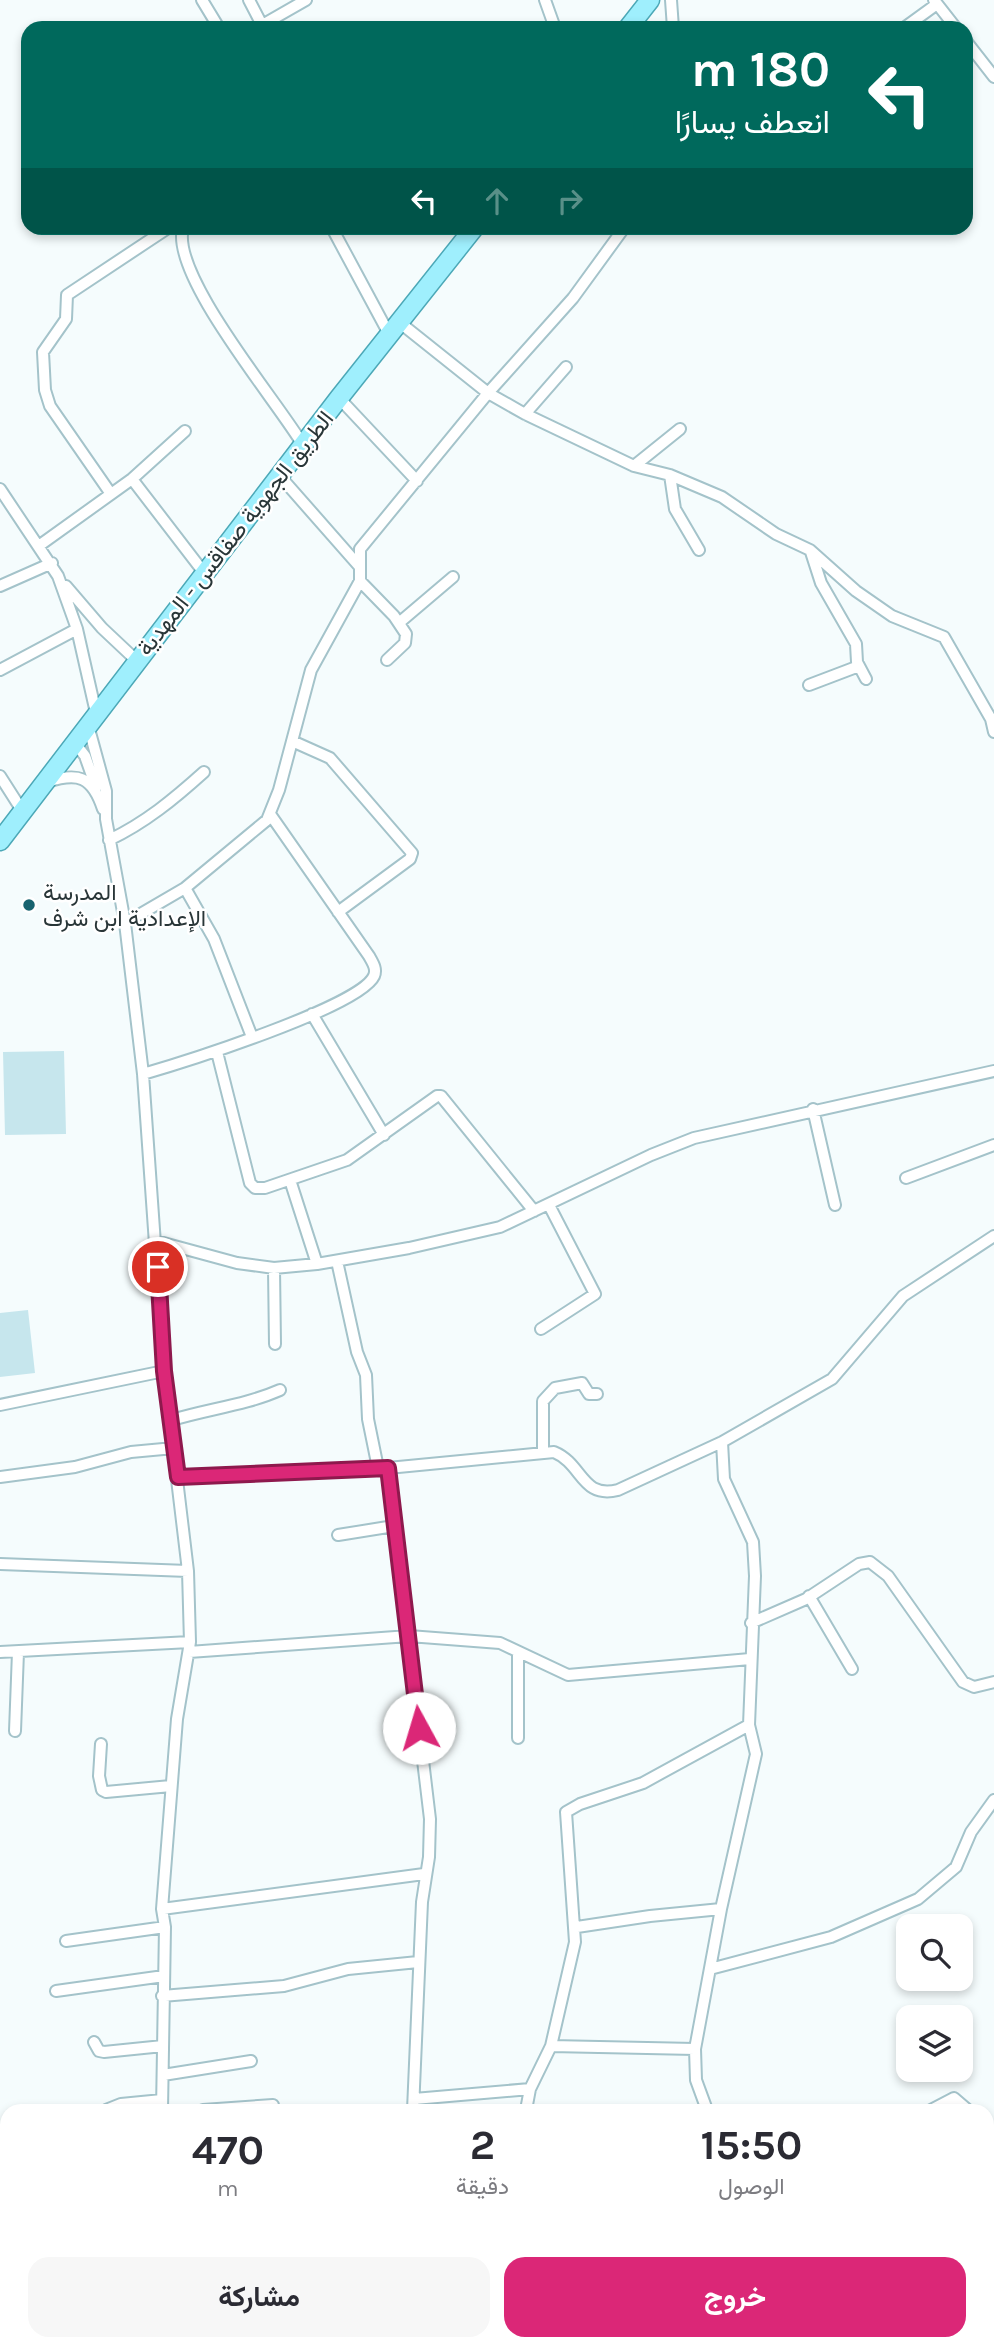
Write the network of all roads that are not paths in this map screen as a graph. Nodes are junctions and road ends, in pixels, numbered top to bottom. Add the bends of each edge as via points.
1 (202, 0) edge
2 (249, 0) edge
3 (306, 0) edge
4 (545, 0) edge
5 (650, 0) edge
6 (671, 0) edge
7 (935, 2) edge
8 (215, 21) edge
9 (257, 21) edge
10 (269, 21) edge
11 (552, 21) edge
12 (634, 21) edge
13 (672, 21) edge
14 (912, 21) edge
15 (950, 21) edge
16 (973, 50) edge
17 (994, 77) edge
18 (158, 235) edge
19 (174, 235) edge
20 (181, 235) edge
21 (336, 235) edge
22 (468, 235) edge
23 (619, 235) edge
24 (184, 250) junction
25 (394, 328) junction
26 (566, 366) dead end
27 (488, 393) junction
28 (339, 398) junction
29 (525, 414) junction
30 (680, 429) dead end
31 (185, 431) dead end
32 (303, 445) junction
33 (634, 466) junction
34 (279, 475) junction
35 (670, 475) junction
36 (132, 479) junction
37 (417, 481) junction
38 (0, 489) edge
39 (111, 494) junction
40 (40, 545) junction
41 (699, 550) dead end
42 (810, 550) junction
43 (52, 563) junction
44 (359, 566) junction
45 (205, 574) junction
46 (58, 576) junction
47 (453, 577) dead end
48 (360, 581) junction
49 (0, 586) edge
50 (400, 622) junction
51 (77, 629) junction
52 (136, 660) junction
53 (387, 660) dead end
54 (859, 666) junction
55 (0, 670) edge
56 (866, 679) dead end
57 (809, 685) dead end
58 (92, 719) junction
59 (994, 732) edge
60 (292, 741) junction
61 (75, 743) junction
62 (204, 772) dead end
63 (0, 776) edge
64 (46, 782) junction
65 (99, 798) junction
66 (23, 812) junction
67 (270, 814) junction
68 (106, 818) junction
69 (109, 840) junction
70 (0, 841) edge
71 (185, 888) junction
72 (338, 912) junction
73 (125, 923) junction
74 (312, 1014) junction
75 (252, 1037) junction
76 (217, 1052) junction
77 (994, 1071) edge
78 (143, 1074) junction
79 (813, 1109) junction
80 (384, 1135) junction
81 (994, 1145) edge
82 (906, 1178) dead end
83 (290, 1180) junction
84 (549, 1205) junction
85 (835, 1205) dead end
86 (534, 1211) junction
87 (994, 1236) edge
88 (156, 1241) junction
89 (337, 1261) junction
90 (317, 1264) junction
91 (274, 1268) junction
92 (541, 1329) dead end
93 (275, 1344) dead end
94 (164, 1371) junction
95 (280, 1390) dead end
96 (597, 1394) dead end
97 (0, 1405) edge
98 (172, 1420) junction
99 (722, 1442) junction
100 (174, 1448) junction
101 (543, 1452) junction
102 (383, 1468) junction
103 (178, 1477) junction
104 (0, 1478) edge
105 (394, 1526) junction
106 (338, 1535) dead end
107 (0, 1564) edge
108 (188, 1571) junction
109 (809, 1596) junction
110 (751, 1623) junction
111 (409, 1636) junction
112 (190, 1647) junction
113 (0, 1652) edge
114 (18, 1652) junction
115 (518, 1652) junction
116 (750, 1659) junction
117 (852, 1669) dead end
118 (994, 1682) edge
119 (749, 1726) junction
120 (15, 1731) dead end
121 (518, 1738) dead end
122 (101, 1744) dead end
123 (171, 1786) junction
124 (994, 1800) edge
125 (424, 1874) junction
126 (162, 1909) junction
127 (721, 1909) junction
128 (165, 1927) junction
129 (577, 1927) junction
130 (66, 1941) dead end
131 (418, 1962) junction
132 (710, 1969) junction
133 (164, 1976) junction
134 (56, 1991) dead end
135 (162, 1996) junction
136 (94, 2042) dead end
137 (163, 2046) junction
138 (551, 2046) junction
139 (695, 2049) junction
140 (251, 2061) dead end
141 (163, 2074) junction
142 (530, 2089) junction
143 (162, 2104) edge
144 (414, 2104) edge
145 (421, 2104) edge
146 (527, 2104) edge
147 (705, 2104) edge
148 (942, 2104) edge
149 (961, 2104) edge

1 - 8 street
2 - 9 street
3 - 10 street
4 - 11 street
5 - 12 main road
6 - 13 street
7 - 14 street
7 - 15 street
16 - 17 street
18 - 39 street via 68,295 62,327 43,352 42,372 50,406
19 - 24 street
20 - 24 street
21 - 25 street
22 - 25 main road, الطريق الجهوية صفاقس - المهدية
23 - 27 street via 573,298
24 - 32 street via 234,349
25 - 27 street
25 - 28 main road, الطريق الجهوية صفاقس - المهدية
26 - 29 street
27 - 29 street
27 - 37 street
28 - 32 main road, الطريق الجهوية صفاقس - المهدية
28 - 37 street
29 - 33 street
30 - 33 street
31 - 36 street
32 - 34 main road, الطريق الجهوية صفاقس - المهدية
33 - 35 street
34 - 44 street
34 - 45 main road, الطريق الجهوية صفاقس - المهدية
35 - 41 street via 675,509
35 - 42 street via 722,497 776,534
36 - 39 street
36 - 45 street
37 - 44 street via 360,549
38 - 40 street
39 - 40 street
40 - 43 street
42 - 54 street via 821,583 856,643
42 - 59 street via 892,616 944,637
43 - 46 street
43 - 49 street
44 - 48 street
45 - 52 main road, الطريق الجهوية صفاقس - المهدية
46 - 51 street
46 - 52 street
47 - 50 street
48 - 50 street
48 - 60 street via 311,670
50 - 53 street via 406,640
51 - 55 street
51 - 58 street
52 - 58 main road, الطريق الجهوية صفاقس - المهدية
54 - 56 street
54 - 57 street
58 - 61 main road, الطريق الجهوية صفاقس - المهدية
58 - 68 street
60 - 67 street
60 - 72 street via 330,758 412,853
61 - 64 main road, الطريق الجهوية صفاقس - المهدية
61 - 65 street via 85,756
62 - 69 street via 167,805
63 - 66 street
64 - 65 street via 74,775 84,779
64 - 66 main road, الطريق الجهوية صفاقس - المهدية
65 - 68 street
66 - 70 main road, الطريق الجهوية صفاقس - المهدية
67 - 71 street via 261,827
67 - 72 street
68 - 69 street
69 - 73 street
71 - 73 street
71 - 75 street via 214,939
72 - 74 street via 373,962 375,975 365,987
73 - 78 street
74 - 75 street
74 - 80 street
75 - 76 street
76 - 78 street
76 - 83 street via 250,1183 260,1189
77 - 79 street
78 - 88 street
79 - 84 street via 694,1139
79 - 85 street
80 - 83 street via 347,1160
80 - 86 street via 441,1096
81 - 82 street
83 - 90 street
84 - 86 street
84 - 92 street via 595,1294
86 - 89 street via 476,1233
87 - 99 street via 904,1296 832,1379
88 - 91 street
88 - 94 street
89 - 90 street
89 - 102 street via 366,1375 368,1419
90 - 91 street
91 - 93 street
94 - 97 street
94 - 98 street
95 - 98 street via 259,1400 216,1406
96 - 101 street via 589,1394 582,1383 555,1388 543,1401
98 - 100 street
99 - 101 street via 607,1493 591,1488 561,1455
99 - 110 street via 724,1479 752,1542
100 - 103 street
100 - 104 street
101 - 102 street
102 - 103 street
102 - 105 street
103 - 108 street
105 - 106 street
105 - 111 street
107 - 108 street
108 - 112 street
109 - 110 street
109 - 117 street
109 - 118 street via 859,1564 870,1562 888,1576 962,1682 975,1687
110 - 116 street
111 - 112 street
111 - 115 street via 500,1643
111 - 125 street via 430,1819
112 - 114 street
112 - 123 street
113 - 114 street
114 - 120 street
115 - 116 street via 568,1675
115 - 121 street
116 - 119 street
119 - 127 street via 755,1743 755,1768
119 - 129 street via 643,1783 566,1812
122 - 123 street via 99,1786 106,1793
123 - 126 street
124 - 132 street via 971,1832 956,1867 918,1899 831,1937
125 - 126 street
125 - 131 street
126 - 128 street
127 - 129 street
127 - 132 street
128 - 130 street
128 - 133 street
129 - 138 street
131 - 135 street via 348,1969 284,1986
131 - 144 street
132 - 139 street
133 - 134 street
133 - 135 street
135 - 137 street
136 - 137 street via 104,2052
137 - 141 street
138 - 139 street
138 - 142 street
139 - 147 street via 696,2080
140 - 141 street
141 - 143 street
142 - 145 street
142 - 146 street
148 - 149 street via 954,2098

